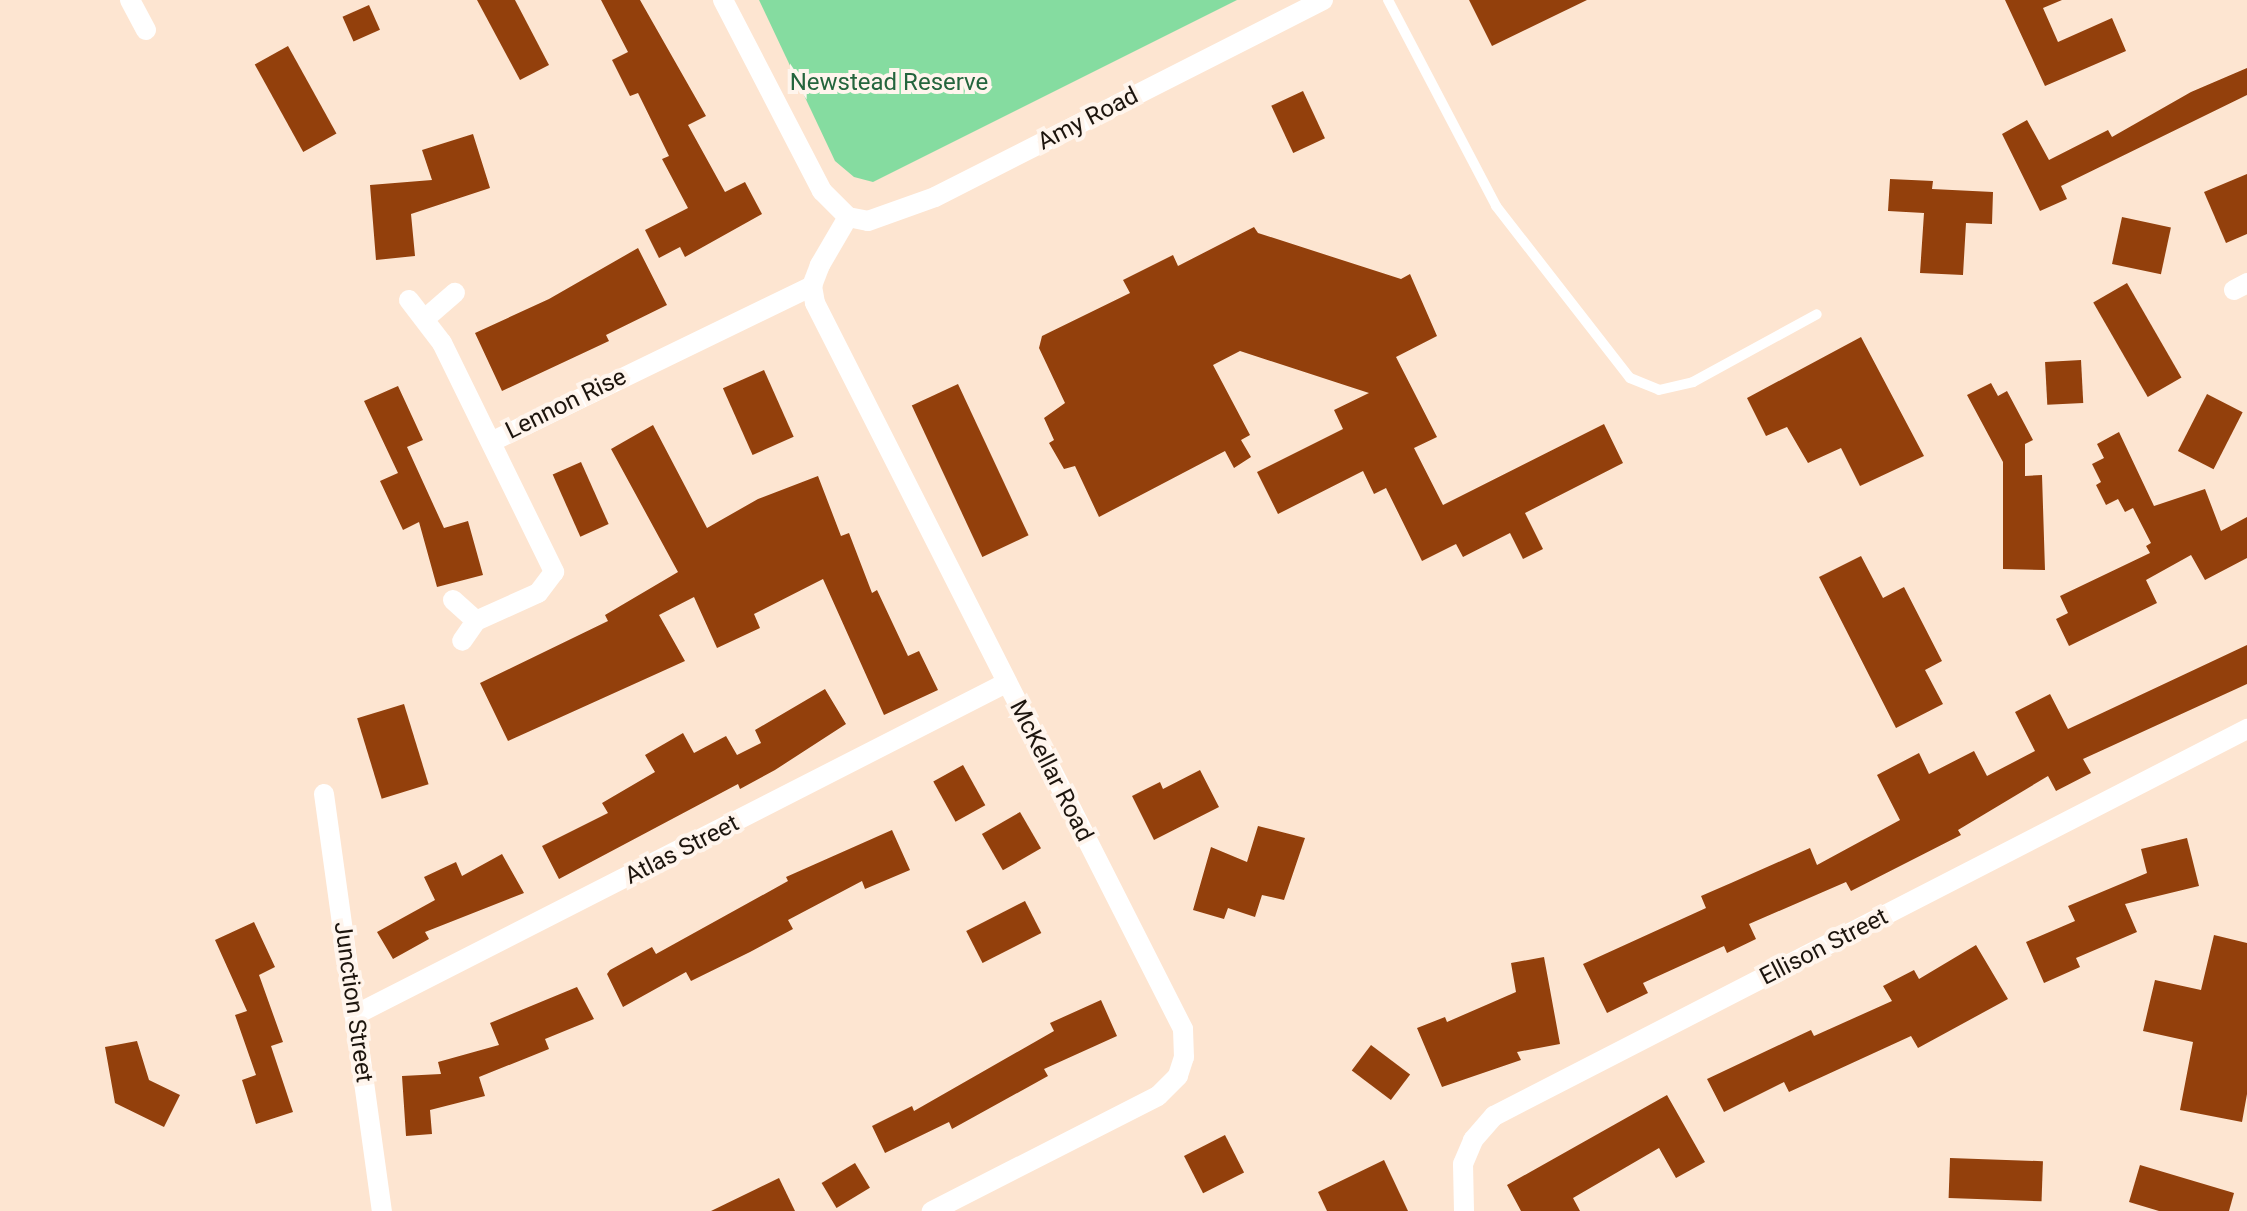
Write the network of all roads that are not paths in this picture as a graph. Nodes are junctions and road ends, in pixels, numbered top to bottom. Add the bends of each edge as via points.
1 (130, 0) edge
2 (723, 0) edge
3 (1323, 0) edge
4 (1388, 0) edge
5 (146, 30) dead end
6 (848, 217) junction
7 (812, 286) junction
8 (455, 293) dead end
9 (409, 300) dead end
10 (1817, 314) dead end
11 (427, 317) junction
12 (493, 441) junction
13 (453, 600) dead end
14 (476, 621) junction
15 (462, 641) dead end
16 (1006, 683) junction
17 (2247, 729) edge
18 (324, 794) dead end
19 (355, 1015) junction
20 (382, 1211) edge
21 (932, 1211) edge
22 (1464, 1211) edge

1 - 5 street
2 - 6 street via 812,176
3 - 6 street, Amy Road via 913,208 884,219
4 - 10 lane via 1496,206 1630,378 1659,390 1693,382
6 - 7 street
7 - 12 street, Lennon Rise
7 - 16 street, McKellar Road via 824,323
8 - 11 street
9 - 11 street
11 - 12 street
12 - 14 street, Lennon Rise via 554,572 538,593
13 - 14 street
14 - 15 street
16 - 19 street, Atlas Street
16 - 21 street, McKellar Road via 1183,1029 1184,1057 1178,1076 1158,1096
17 - 22 street, Ellison Street via 1494,1116 1473,1140 1463,1164
18 - 19 street, Junction Street
19 - 20 street, Junction Street

